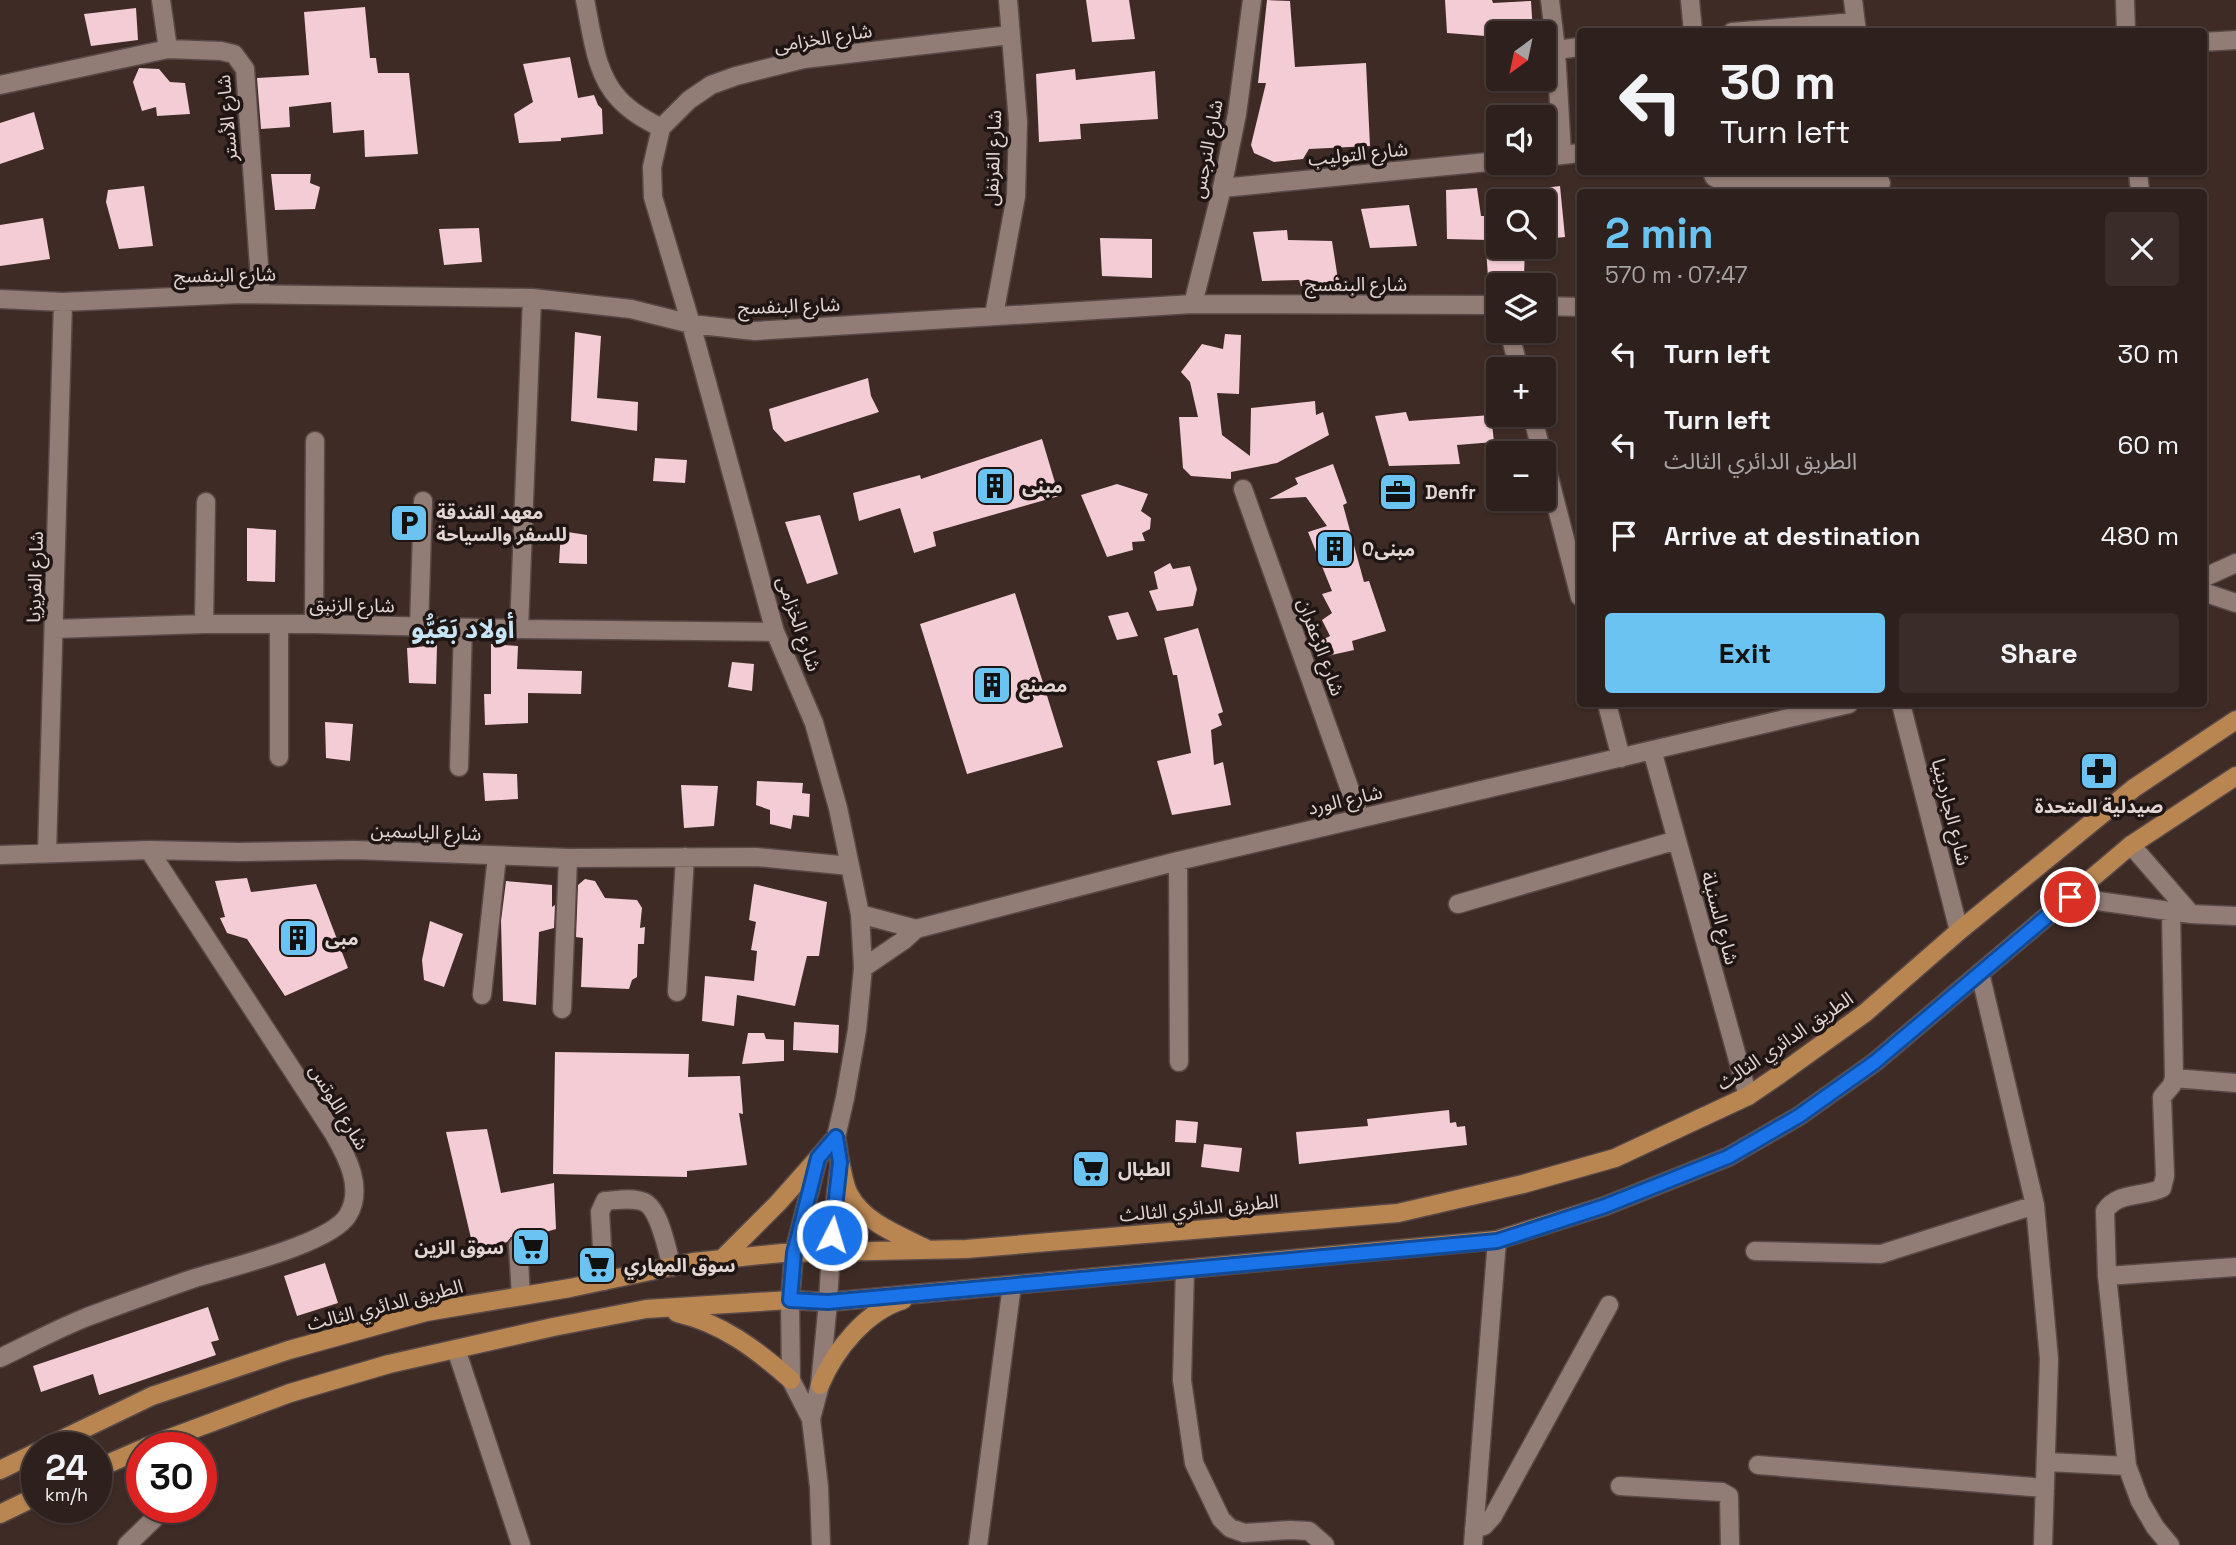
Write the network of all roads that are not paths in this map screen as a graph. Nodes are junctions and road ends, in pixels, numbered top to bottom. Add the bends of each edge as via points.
1 (161, 0) edge
2 (585, 0) edge
3 (1008, 0) edge
4 (1252, 0) edge
5 (1550, 0) edge
6 (1690, 0) edge
7 (1853, 0) edge
8 (2125, 0) edge
9 (1553, 21) edge
10 (1856, 27) edge
11 (1693, 28) edge
12 (1831, 28) edge
13 (2126, 28) edge
14 (1010, 35) junction
15 (2236, 40) edge
16 (2207, 42) edge
17 (1577, 47) edge
18 (168, 49) junction
19 (1556, 50) joint
20 (0, 85) edge
21 (661, 128) junction
22 (1577, 153) edge
23 (1562, 155) junction
24 (1556, 156) edge
25 (1486, 162) edge
26 (1713, 175) edge
27 (1881, 182) edge
28 (1222, 188) junction
29 (261, 295) junction
30 (532, 298) junction
31 (0, 299) edge
32 (64, 302) junction
33 (1193, 304) junction
34 (1486, 305) edge
35 (1556, 306) edge
36 (1577, 307) edge
37 (995, 315) junction
38 (691, 324) junction
39 (315, 441) dead end
40 (1243, 489) dead end
41 (423, 501) dead end
42 (206, 502) dead end
43 (1556, 505) edge
44 (2236, 564) edge
45 (2207, 576) edge
46 (1577, 585) edge
47 (2207, 593) edge
48 (2236, 603) edge
49 (204, 624) junction
50 (314, 624) junction
51 (279, 626) junction
52 (419, 627) junction
53 (463, 628) junction
54 (54, 629) junction
55 (519, 629) junction
56 (775, 632) junction
57 (1609, 707) edge
58 (1836, 707) edge
59 (1902, 707) edge
60 (2234, 718) edge
61 (1651, 750) junction
62 (279, 757) dead end
63 (1621, 758) junction
64 (458, 767) dead end
65 (2236, 776) edge
66 (1360, 818) junction
67 (1677, 840) junction
68 (2131, 845) junction
69 (149, 850) junction
70 (47, 853) junction
71 (0, 855) edge
72 (497, 856) junction
73 (685, 857) junction
74 (568, 858) junction
75 (1178, 861) junction
76 (850, 866) junction
77 (2070, 897) junction
78 (1458, 904) dead end
79 (2171, 911) junction
80 (860, 914) junction
81 (2191, 914) junction
82 (2236, 916) edge
83 (916, 929) junction
84 (1959, 931) junction
85 (863, 968) junction
86 (1980, 973) junction
87 (677, 992) dead end
88 (482, 995) dead end
89 (562, 1009) dead end
90 (1179, 1062) dead end
91 (2174, 1078) junction
92 (2236, 1083) edge
93 (1748, 1096) junction
94 (836, 1137) junction
95 (818, 1158) junction
96 (840, 1162) junction
97 (2035, 1205) junction
98 (1497, 1241) junction
99 (518, 1246) dead end
100 (928, 1249) junction
101 (1755, 1251) dead end
102 (831, 1252) junction
103 (794, 1253) junction
104 (722, 1259) junction
105 (2236, 1266) edge
106 (672, 1267) junction
107 (1185, 1269) junction
108 (2107, 1276) junction
109 (604, 1281) junction
110 (1012, 1285) junction
111 (923, 1294) junction
112 (521, 1296) junction
113 (790, 1300) junction
114 (828, 1302) junction
115 (1609, 1305) dead end
116 (646, 1309) junction
117 (456, 1349) junction
118 (0, 1358) edge
119 (791, 1380) junction
120 (820, 1385) junction
121 (811, 1419) junction
122 (77, 1432) edge
123 (193, 1432) edge
124 (21, 1460) edge
125 (2047, 1462) junction
126 (1758, 1465) dead end
127 (2127, 1465) junction
128 (0, 1470) edge
129 (1620, 1486) dead end
130 (2045, 1488) junction
131 (21, 1504) edge
132 (0, 1514) edge
133 (150, 1523) edge
134 (1474, 1537) edge
135 (127, 1545) edge
136 (521, 1545) edge
137 (821, 1545) edge
138 (978, 1545) edge
139 (1325, 1545) edge
140 (1730, 1545) edge
141 (2043, 1545) edge
142 (2170, 1545) edge

1 - 18 street
2 - 21 street via 601,71 610,89
3 - 14 street, شارع القرنفل
4 - 28 street, شارع النرجس
5 - 9 street
6 - 11 street
7 - 10 street
8 - 13 street
10 - 12 street
14 - 21 street, شارع الخزامى via 804,59 736,76 689,100
14 - 37 street, شارع القرنفل via 1017,122 1016,196
15 - 16 street
17 - 19 street
18 - 20 street, شارع الأستر
18 - 29 street, شارع الأستر via 234,54 245,69
19 - 23 street
21 - 38 street, شارع الخزامى via 652,167 653,197
22 - 23 street
23 - 24 street
25 - 28 street, شارع التوليب
26 - 27 street via 1731,186
28 - 33 street, شارع النرجس
29 - 30 street, شارع البنفسج
29 - 32 street, شارع البنفسج
30 - 38 street, شارع البنفسج via 631,309
30 - 55 street
31 - 32 street, شارع البنفسج
32 - 54 street, شارع الفريزيا
33 - 34 street, شارع البنفسج
33 - 37 street, شارع البنفسج
35 - 36 street
37 - 38 street, شارع البنفسج via 755,331
38 - 56 street, شارع الخزامى
39 - 50 street
40 - 66 street, شارع الزعفران
41 - 52 street
42 - 49 street
43 - 46 street
44 - 45 street
47 - 48 street
49 - 51 street, شارع الزنبق
49 - 54 street, شارع الزنبق
50 - 51 street, شارع الزنبق
50 - 52 street, شارع الزنبق
51 - 62 street
52 - 53 street, شارع الزنبق
53 - 55 street, شارع الزنبق
53 - 64 street
54 - 70 street, شارع الفريزيا
55 - 56 street, شارع الزنبق
56 - 76 street, شارع الخزامى via 814,723
57 - 63 street
58 - 61 street, شارع الورد
59 - 84 street, شارع الجاردينيا
60 - 84 main road, الطريق الدائري الثالث via 2134,788
61 - 63 street, شارع الورد
61 - 67 street, شارع السنبلة
63 - 66 street, شارع الورد
65 - 68 main road
66 - 75 street, شارع الورد
67 - 78 street
67 - 93 street, شارع السنبلة
68 - 77 main road
68 - 81 street
69 - 70 street, شارع الياسمين
69 - 72 street, شارع الياسمين via 354,850
69 - 118 street, شارع اللوتس via 334,1134 350,1166 353,1201 336,1228 312,1240 83,1319
70 - 71 street, شارع الياسمين
72 - 74 street, شارع الياسمين
72 - 88 street
73 - 74 street, شارع الياسمين
73 - 76 street, شارع الياسمين via 756,857
73 - 87 street
74 - 89 street
75 - 83 street, شارع الورد
75 - 90 street
76 - 80 street, شارع الخزامى
77 - 79 street
77 - 86 main road
79 - 81 street
79 - 91 street
80 - 83 street
80 - 85 street, شارع الخزامى
81 - 82 street
83 - 85 street, شارع الورد
84 - 93 main road, الطريق الدائري الثالث via 1864,1013
85 - 94 street, شارع الخزامى via 852,1061
86 - 97 street
86 - 98 main road via 1875,1062 1799,1116 1728,1157 1605,1206
91 - 92 street
91 - 108 street via 2162,1097 2162,1188 2110,1202 2105,1211
93 - 100 main road, الطريق الدائري الثالث via 1615,1158 1398,1213
94 - 95 street
94 - 96 street
95 - 103 street
95 - 104 main road
96 - 100 main road via 849,1196 862,1211
96 - 102 street
97 - 101 street via 1881,1254
97 - 125 street via 2049,1359
98 - 107 main road
98 - 134 street
99 - 112 street
100 - 102 main road, الطريق الدائري الثالث
102 - 103 main road, الطريق الدائري الثالث
102 - 114 street
103 - 104 main road, الطريق الدائري الثالث
103 - 113 street
104 - 106 main road, الطريق الدائري الثالث
105 - 108 street
106 - 109 main road, الطريق الدائري الثالث
106 - 109 street via 654,1210 644,1202 605,1201 600,1212
107 - 110 main road
107 - 139 street via 1182,1380 1194,1462 1221,1519 1244,1533 1310,1531
108 - 127 street
109 - 112 main road, الطريق الدائري الثالث
110 - 111 main road
110 - 138 street
111 - 114 main road
111 - 120 main road via 886,1307 865,1323 828,1368
112 - 122 main road, الطريق الدائري الثالث via 426,1312 289,1350 152,1396
113 - 114 main road
113 - 116 main road
113 - 119 street
114 - 120 street
115 - 134 street via 1493,1516
116 - 117 main road
116 - 119 main road via 711,1323 762,1355
117 - 123 main road via 290,1393
117 - 136 street
119 - 121 street
120 - 121 street
121 - 137 street
124 - 128 main road
125 - 127 street
125 - 130 street
126 - 130 street
127 - 142 street via 2140,1501
129 - 140 street via 1723,1492 1731,1505
130 - 141 street
131 - 132 main road
133 - 135 street

